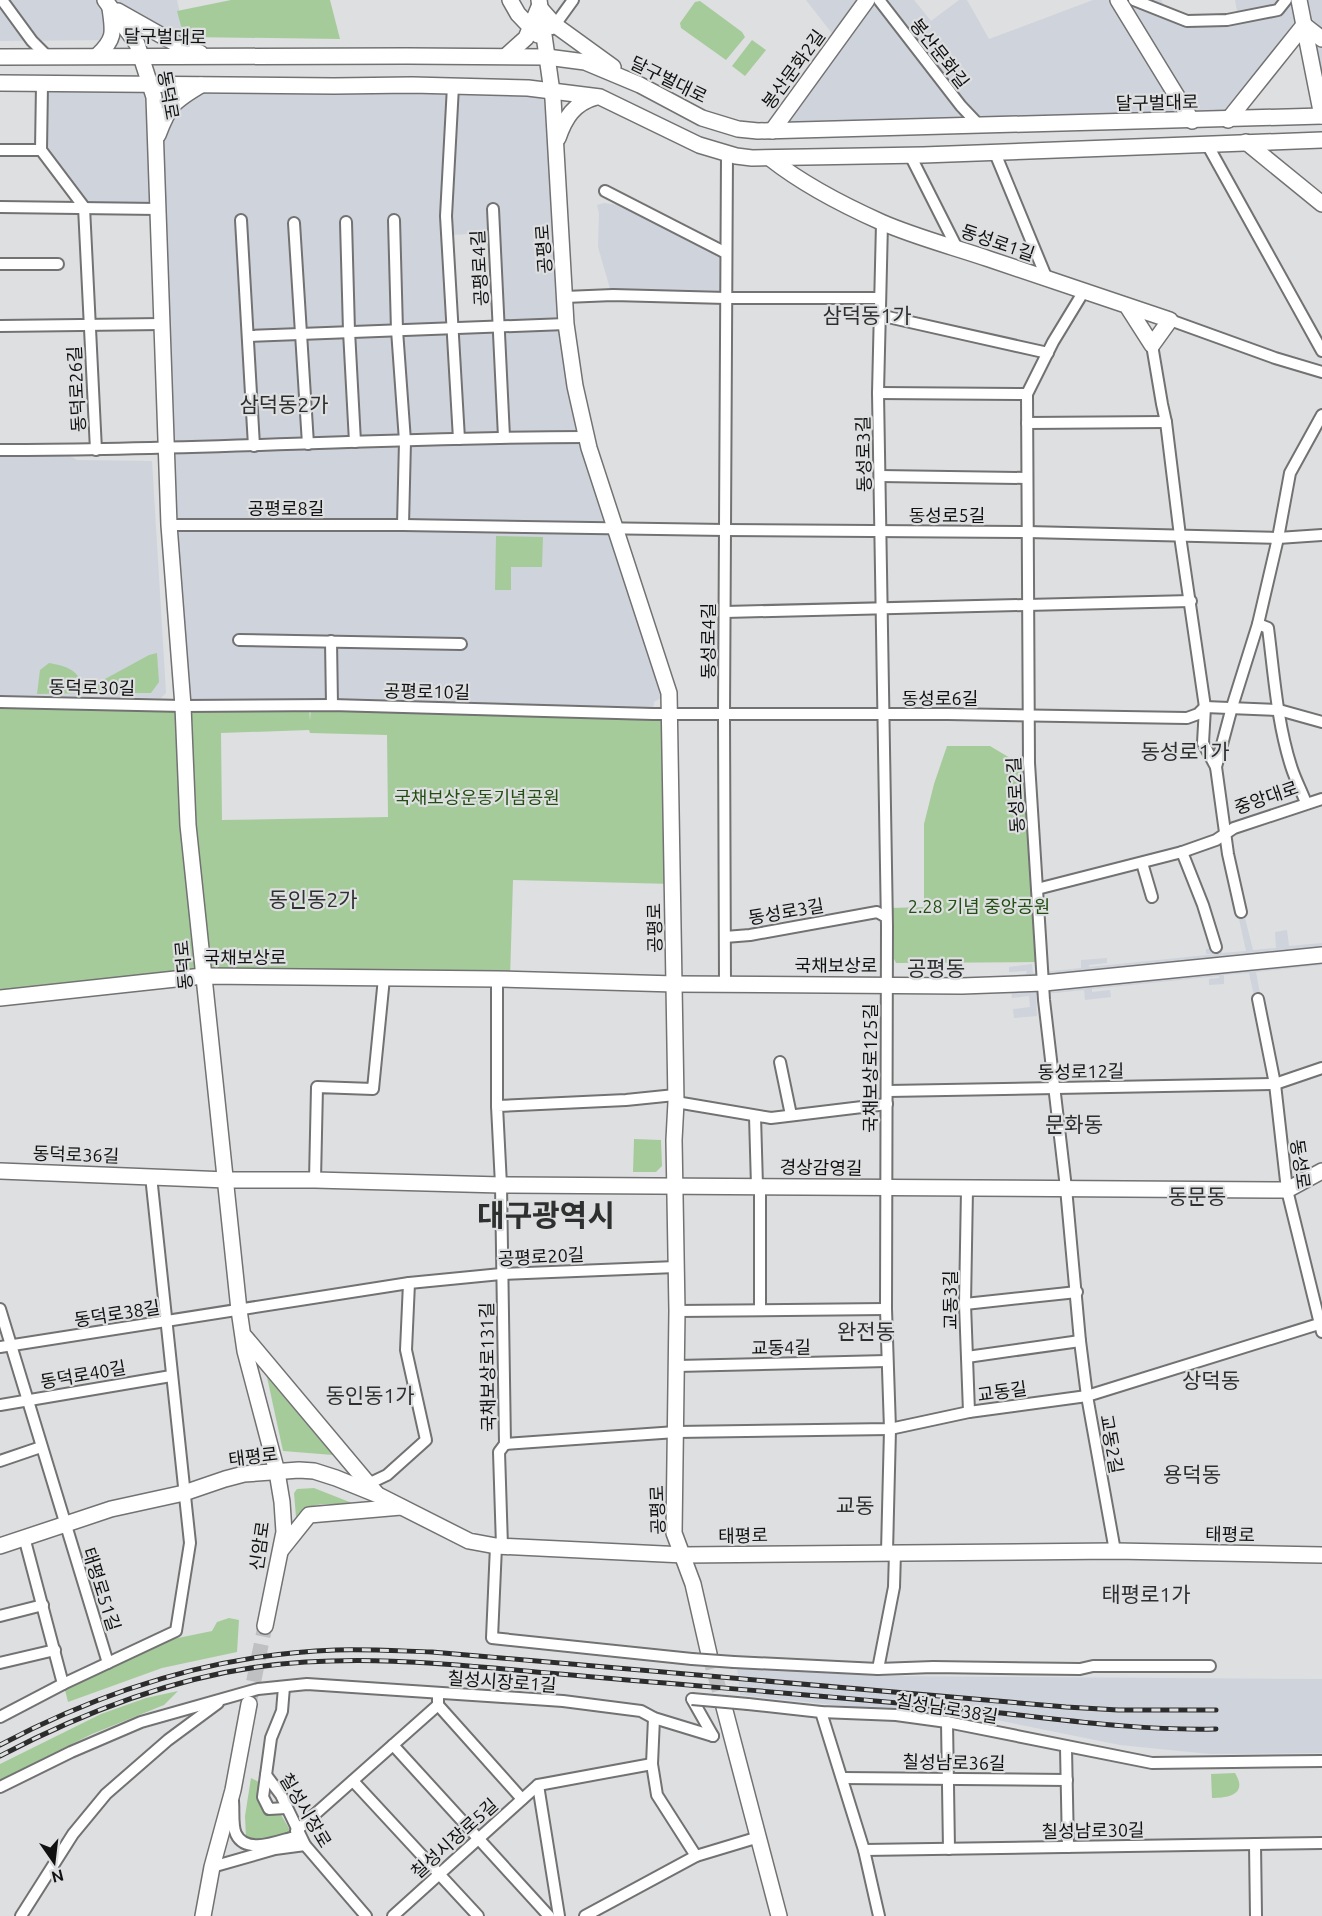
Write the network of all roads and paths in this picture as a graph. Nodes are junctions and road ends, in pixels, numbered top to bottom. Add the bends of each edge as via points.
1 (2, 0) edge
2 (510, 0) edge
3 (573, 0) edge
4 (867, 0) edge
5 (879, 0) edge
6 (1118, 0) edge
7 (1134, 0) edge
8 (1286, 0) edge
9 (1299, 0) edge
10 (107, 3) edge
11 (539, 3) edge
12 (555, 25) junction
13 (1304, 25) junction
14 (532, 28) junction
15 (1322, 39) edge
16 (545, 50) junction
17 (98, 55) junction
18 (48, 56) junction
19 (142, 56) junction
20 (209, 56) junction
21 (506, 56) junction
22 (0, 57) edge
23 (0, 83) edge
24 (42, 84) junction
25 (149, 84) junction
26 (201, 84) junction
27 (640, 85) junction
28 (453, 86) junction
29 (552, 90) junction
30 (600, 97) junction
31 (1322, 116) edge
32 (1228, 120) junction
33 (1192, 121) junction
34 (978, 124) junction
35 (771, 131) junction
36 (1322, 140) edge
37 (156, 141) junction
38 (1246, 142) junction
39 (556, 144) junction
40 (1207, 144) junction
41 (0, 150) edge
42 (41, 150) junction
43 (995, 153) junction
44 (727, 154) junction
45 (910, 156) junction
46 (825, 157) junction
47 (771, 159) junction
48 (605, 191) dead end
49 (818, 191) junction
50 (1322, 204) edge
51 (0, 207) edge
52 (84, 207) junction
53 (158, 209) junction
54 (493, 209) dead end
55 (241, 220) dead end
56 (394, 220) dead end
57 (346, 222) dead end
58 (294, 223) dead end
59 (882, 223) junction
60 (957, 248) junction
61 (726, 253) junction
62 (0, 264) edge
63 (58, 264) dead end
64 (1047, 279) junction
65 (1084, 291) junction
66 (565, 297) junction
67 (726, 298) junction
68 (879, 298) junction
69 (1127, 306) junction
70 (879, 315) junction
71 (1170, 320) junction
72 (162, 324) junction
73 (566, 324) junction
74 (0, 326) edge
75 (89, 326) junction
76 (499, 326) junction
77 (452, 328) junction
78 (398, 330) junction
79 (349, 332) junction
80 (301, 333) junction
81 (248, 336) junction
82 (1152, 345) junction
83 (1322, 351) edge
84 (1048, 353) junction
85 (1322, 372) edge
86 (878, 393) junction
87 (1027, 393) junction
88 (1322, 415) edge
89 (1166, 422) junction
90 (1027, 423) junction
91 (504, 437) junction
92 (586, 437) junction
93 (459, 439) junction
94 (405, 441) junction
95 (356, 442) junction
96 (308, 444) junction
97 (254, 446) junction
98 (167, 449) junction
99 (0, 450) edge
100 (96, 450) junction
101 (880, 476) junction
102 (1027, 478) junction
103 (169, 525) junction
104 (403, 525) junction
105 (616, 527) junction
106 (725, 530) junction
107 (881, 531) junction
108 (1027, 532) junction
109 (1322, 535) edge
110 (1180, 536) junction
111 (1278, 538) junction
112 (1191, 602) junction
113 (1028, 605) junction
114 (883, 609) junction
115 (724, 612) junction
116 (1257, 624) junction
117 (238, 640) dead end
118 (331, 641) junction
119 (461, 644) dead end
120 (0, 702) edge
121 (332, 705) junction
122 (183, 706) junction
123 (1205, 707) junction
124 (1232, 707) junction
125 (1279, 710) junction
126 (671, 714) junction
127 (724, 715) junction
128 (883, 715) junction
129 (1028, 716) junction
130 (1322, 722) edge
131 (1216, 767) junction
132 (1322, 799) edge
133 (1306, 803) junction
134 (1224, 833) junction
135 (1182, 852) junction
136 (1142, 863) junction
137 (1037, 889) junction
138 (1152, 897) dead end
139 (1240, 912) dead end
140 (886, 917) junction
141 (725, 937) junction
142 (1216, 947) dead end
143 (1322, 954) edge
144 (203, 976) junction
145 (384, 978) junction
146 (498, 979) junction
147 (1044, 983) junction
148 (675, 984) junction
149 (726, 984) junction
150 (886, 985) junction
151 (0, 998) edge
152 (1258, 999) dead end
153 (780, 1062) dead end
154 (1322, 1068) edge
155 (1275, 1084) junction
156 (1054, 1089) junction
157 (888, 1091) junction
158 (675, 1099) junction
159 (888, 1104) junction
160 (497, 1106) junction
161 (791, 1115) junction
162 (755, 1116) junction
163 (0, 1171) edge
164 (1322, 1171) edge
165 (151, 1176) junction
166 (227, 1180) junction
167 (315, 1180) junction
168 (501, 1185) junction
169 (674, 1185) junction
170 (758, 1186) junction
171 (886, 1188) junction
172 (1066, 1188) junction
173 (967, 1189) junction
174 (1287, 1190) junction
175 (676, 1267) junction
176 (501, 1274) junction
177 (409, 1283) junction
178 (1077, 1292) junction
179 (965, 1304) junction
180 (0, 1309) edge
181 (886, 1309) junction
182 (239, 1310) junction
183 (760, 1310) junction
184 (677, 1311) junction
185 (165, 1322) junction
186 (1321, 1326) edge
187 (242, 1333) junction
188 (1080, 1341) junction
189 (6, 1347) edge
190 (967, 1357) junction
191 (886, 1361) junction
192 (676, 1366) junction
193 (171, 1376) junction
194 (1087, 1396) junction
195 (27, 1401) junction
196 (0, 1405) edge
197 (969, 1412) junction
198 (890, 1429) junction
199 (676, 1432) junction
200 (505, 1444) junction
201 (41, 1447) junction
202 (0, 1461) edge
203 (277, 1472) junction
204 (373, 1490) junction
205 (184, 1493) junction
206 (401, 1507) junction
207 (64, 1524) junction
208 (24, 1537) junction
209 (0, 1546) edge
210 (499, 1546) junction
211 (1115, 1551) junction
212 (279, 1552) junction
213 (891, 1552) junction
214 (684, 1555) junction
215 (1322, 1555) edge
216 (43, 1605) junction
217 (0, 1616) edge
218 (265, 1626) tunnel mouth
219 (55, 1650) junction
220 (709, 1654) tunnel mouth
221 (0, 1663) edge
222 (108, 1663) junction
223 (1210, 1665) dead end
224 (878, 1669) junction
225 (63, 1684) junction
226 (284, 1687) junction
227 (438, 1694) junction
228 (225, 1698) junction
229 (249, 1704) tunnel mouth
230 (438, 1705) junction
231 (724, 1707) tunnel mouth
232 (821, 1712) junction
233 (0, 1717) edge
234 (654, 1718) junction
235 (947, 1722) junction
236 (713, 1736) joint
237 (393, 1745) junction
238 (1066, 1748) junction
239 (1322, 1761) edge
240 (652, 1764) junction
241 (266, 1775) junction
242 (842, 1778) junction
243 (948, 1778) junction
244 (1067, 1780) junction
245 (353, 1781) junction
246 (538, 1785) junction
247 (0, 1788) edge
248 (233, 1790) junction
249 (522, 1799) junction
250 (286, 1808) junction
251 (296, 1831) junction
252 (759, 1837) junction
253 (479, 1838) junction
254 (1322, 1843) edge
255 (1256, 1844) junction
256 (305, 1845) junction
257 (1068, 1847) junction
258 (949, 1849) junction
259 (864, 1850) junction
260 (696, 1856) junction
261 (212, 1867) junction
262 (439, 1874) junction
263 (21, 1916) edge
264 (203, 1916) edge
265 (366, 1916) edge
266 (393, 1916) edge
267 (478, 1916) edge
268 (549, 1916) edge
269 (559, 1916) edge
270 (585, 1916) edge
271 (779, 1916) edge
272 (879, 1916) edge
273 (1256, 1916) edge

1 - 18 street
2 - 14 main road
3 - 12 street
4 - 35 main road, 봉산문화2길
5 - 34 street, 봉산문화길
6 - 33 main road
7 - 8 street via 1187,21 1227,20 1278,10
9 - 13 main road
10 - 17 main road via 112,40
10 - 19 main road, 동덕로
10 - 20 main road via 173,42
11 - 12 main road
11 - 14 main road
11 - 16 main road, 공평로
12 - 16 street
12 - 27 main road
13 - 15 main road
13 - 31 main road
13 - 32 main road
14 - 16 main road
14 - 21 main road
16 - 21 main road, 달구벌대로
16 - 27 main road, 달구벌대로
16 - 29 main road, 공평로
17 - 18 main road, 달구벌대로
17 - 19 main road, 달구벌대로
18 - 22 main road, 달구벌대로
19 - 20 main road, 달구벌대로
19 - 25 main road, 동덕로
20 - 21 main road, 달구벌대로
23 - 24 main road
24 - 25 main road
24 - 42 street
25 - 26 main road
25 - 37 main road, 동덕로
26 - 28 main road
26 - 37 main road via 168,110
27 - 35 main road, 달구벌대로 via 702,118 738,129
28 - 29 main road
28 - 77 street, 공평로4길 via 446,216
29 - 30 main road
29 - 39 main road, 공평로
30 - 39 main road via 572,110
30 - 44 main road
31 - 32 main road, 달구벌대로
32 - 33 main road, 달구벌대로
33 - 34 main road, 달구벌대로
34 - 35 main road, 달구벌대로
36 - 38 main road
37 - 53 main road, 동덕로
38 - 40 main road
38 - 50 main road
39 - 66 main road, 공평로
40 - 43 main road
40 - 83 street
41 - 42 street
42 - 52 street
43 - 45 main road
43 - 64 street
44 - 47 main road
44 - 61 street, 동성로4길
45 - 46 main road
45 - 60 street
46 - 47 main road
46 - 49 main road via 816,163 810,178
47 - 49 main road, 동성로1길
48 - 61 street
49 - 59 main road, 동성로1길
51 - 52 street
52 - 53 street
52 - 75 street
53 - 72 main road, 동덕로
54 - 76 street, 공평로4길
55 - 81 street
56 - 78 street
57 - 79 street
58 - 80 street
59 - 60 main road, 동성로1길
59 - 68 street, 동성로3길
60 - 64 main road, 동성로1길
61 - 67 street, 동성로4길
62 - 63 street
64 - 65 main road, 동성로1길
65 - 69 main road, 동성로1길
65 - 84 street, 동성로2길
66 - 67 street
66 - 73 main road, 공평로
67 - 68 street
67 - 106 street, 동성로4길
68 - 70 street, 동성로3길
69 - 71 main road, 동성로1길
69 - 82 main road
70 - 84 street
70 - 86 street, 동성로3길
71 - 82 main road
71 - 85 street, 동성로1길
72 - 75 street
72 - 98 main road, 동덕로
73 - 76 street, 공평로4길
73 - 92 main road, 공평로 via 574,387
74 - 75 street
75 - 100 street, 동덕로26길
76 - 77 street, 공평로4길
76 - 91 street, 공평로4길
77 - 78 street, 공평로4길
77 - 93 street, 공평로4길
78 - 79 street, 공평로4길
78 - 94 street
79 - 80 street, 공평로4길
79 - 95 street
80 - 81 street, 공평로4길
80 - 96 street
81 - 97 street
82 - 89 street
84 - 87 street, 동성로2길
86 - 87 street
86 - 101 street, 동성로3길
87 - 90 street, 동성로2길
88 - 111 street via 1293,466
89 - 90 street
89 - 110 street
90 - 102 street, 동성로2길
91 - 92 street
91 - 93 street
92 - 105 main road, 공평로
93 - 94 street
94 - 95 street
94 - 104 street
95 - 96 street
96 - 97 street
97 - 98 street
98 - 100 street, 동덕로26길
98 - 103 main road, 동덕로
99 - 100 street, 동덕로26길
101 - 102 street
101 - 107 street, 동성로3길
102 - 108 street, 동성로2길
103 - 104 street, 공평로8길
103 - 122 main road, 동덕로
104 - 105 street, 공평로8길
105 - 106 street, 동성로5길
105 - 126 main road, 공평로 via 669,693
106 - 107 street, 동성로5길
106 - 115 street, 동성로4길
107 - 108 street, 동성로5길
107 - 114 street, 동성로3길
108 - 110 street, 동성로5길
108 - 113 street, 동성로2길
109 - 111 street
110 - 111 street, 동성로5길
110 - 112 street
111 - 116 street
112 - 113 street
112 - 123 street
113 - 114 street
113 - 129 street, 동성로2길
114 - 115 street
114 - 128 street, 동성로3길
115 - 127 street, 동성로4길
116 - 124 street
116 - 125 street via 1268,627
117 - 118 street
118 - 119 street
118 - 121 street
120 - 122 street, 동덕로30길
121 - 122 street, 공평로10길
121 - 126 street, 공평로10길
122 - 144 main road, 동덕로 via 188,825
123 - 124 street, 동성로6길
123 - 129 street, 동성로6길 via 1187,718
123 - 131 street via 1203,743
124 - 125 street
124 - 131 street
125 - 130 street
125 - 133 street via 1292,769
126 - 127 street, 동성로6길
126 - 148 main road, 공평로
127 - 128 street, 동성로6길
127 - 141 street, 동성로4길
128 - 129 street, 동성로6길
128 - 140 street, 동성로3길
129 - 137 street, 동성로2길
131 - 134 street
132 - 133 street, 중앙대로
133 - 134 street, 중앙대로
134 - 135 street via 1216,840
134 - 139 street
135 - 136 street
135 - 142 street
136 - 137 street
136 - 138 street
137 - 147 street, 동성로2길
140 - 141 street, 동성로3길 via 877,912
140 - 150 street, 동성로3길
141 - 149 street, 동성로4길
143 - 147 main road, 국채보상로
144 - 145 main road, 국채보상로
144 - 151 main road, 국채보상로
144 - 166 main road, 동덕로
145 - 146 main road, 국채보상로
145 - 167 street via 373,1089 317,1087
146 - 148 main road, 국채보상로
146 - 160 street, 국채보상로131길
147 - 150 main road, 국채보상로
147 - 156 street, 동성로2길
148 - 149 main road, 국채보상로
148 - 158 main road, 공평로
149 - 150 main road, 국채보상로
150 - 157 street, 국채보상로125길
152 - 155 street, 동성로
153 - 161 street
154 - 155 street
155 - 156 street, 동성로12길
155 - 174 street, 동성로
156 - 157 street, 동성로12길
156 - 172 street, 교동2길
157 - 159 street, 국채보상로125길
158 - 160 street
158 - 162 street
158 - 169 main road, 공평로
159 - 161 street
159 - 171 street, 국채보상로125길
160 - 168 street, 국채보상로131길
161 - 162 street
162 - 170 street
163 - 165 main road, 동덕로36길
164 - 174 main road, 경상감영길
165 - 166 main road, 동덕로36길
165 - 185 street
166 - 167 main road, 경상감영길
166 - 182 main road, 동덕로
167 - 168 main road, 경상감영길
168 - 169 main road, 경상감영길
168 - 176 street, 국채보상로131길
169 - 170 main road, 경상감영길
169 - 175 main road, 공평로
170 - 171 main road, 경상감영길
170 - 183 street
171 - 173 main road, 경상감영길
171 - 181 street
172 - 173 main road, 경상감영길
172 - 174 main road, 경상감영길
172 - 178 street, 교동2길
173 - 179 street, 교동3길
174 - 186 street, 동성로
175 - 176 street, 공평로20길
175 - 184 main road, 공평로
176 - 177 street, 공평로20길
176 - 200 street, 국채보상로131길
177 - 182 street, 공평로20길
177 - 204 street via 406,1350 426,1440
178 - 179 street
178 - 188 street, 교동2길
179 - 190 street, 교동3길
180 - 189 street, 태평로51길
181 - 183 street, 교동4길
181 - 191 street
182 - 185 street, 동덕로38길
182 - 187 main road, 동덕로
183 - 184 street, 교동4길
184 - 192 main road, 공평로
185 - 189 street, 동덕로38길
185 - 193 street
186 - 194 street, 교동길
187 - 203 main road, 동덕로
187 - 204 main road
188 - 190 street
188 - 194 street, 교동2길
189 - 195 street, 태평로51길
190 - 197 street, 교동3길
191 - 192 street, 교동4길
191 - 198 street
192 - 199 main road, 공평로
193 - 195 street, 동덕로40길
193 - 205 street
194 - 197 street, 교동길
194 - 211 street, 교동2길
195 - 196 street, 동덕로40길
195 - 201 street, 태평로51길
197 - 198 street, 교동길
198 - 199 street, 교동길
198 - 213 street
199 - 200 street
199 - 214 main road, 공평로 via 674,1533
200 - 210 street, 국채보상로131길 via 499,1452
201 - 202 street
201 - 207 street, 태평로51길
203 - 204 main road, 태평로 via 314,1471
203 - 205 main road, 태평로 via 244,1474
203 - 212 main road, 신암로 via 284,1532
204 - 206 main road, 태평로
205 - 207 main road, 태평로
205 - 222 street, 태평로51길 via 190,1543 176,1631
206 - 210 main road, 태평로 via 469,1540
206 - 212 main road via 309,1515
207 - 208 main road, 태평로
207 - 222 street, 태평로51길
208 - 209 main road, 태평로
208 - 216 street
210 - 214 main road, 태평로
210 - 224 street, 국채보상로131길, bridge via 492,1638 692,1659
211 - 213 main road, 태평로
211 - 215 main road, 태평로
212 - 218 main road, 신암로
213 - 214 main road, 태평로
213 - 224 street via 894,1587
214 - 220 main road, 공평로
216 - 217 street
216 - 219 street
219 - 221 street
219 - 225 street
222 - 225 street, 태평로51길
223 - 224 street
225 - 233 street, 태평로51길
226 - 227 street, 칠성시장로1길 via 307,1684
226 - 228 street, 칠성시장로1길
226 - 241 street
227 - 230 street
227 - 234 street, 칠성시장로1길 via 563,1701 641,1711
228 - 247 street, 칠성시장로1길 via 141,1722
228 - 263 street via 168,1740 106,1794 72,1834
229 - 248 main road
230 - 237 street
230 - 249 street
231 - 252 main road
232 - 235 street, 칠성남로38길
232 - 236 street, 칠성남로38길, bridge via 692,1698
232 - 242 street
234 - 236 street, 칠성시장로1길
234 - 240 street
235 - 238 street, 칠성남로38길
235 - 243 street
237 - 245 street
237 - 253 street
238 - 239 street, 칠성남로38길 via 1152,1763
238 - 244 street
240 - 246 street
240 - 260 street via 657,1795
241 - 250 street, 칠성시장로
241 - 250 street via 263,1797 269,1809
242 - 243 street, 칠성남로36길
242 - 259 street
243 - 244 street, 칠성남로36길
243 - 258 street
244 - 257 street
245 - 251 street
245 - 262 street
246 - 249 street, 칠성시장로5길
246 - 269 street
248 - 256 street via 235,1833 241,1840 257,1846 294,1837
248 - 261 main road
249 - 253 street, 칠성시장로5길
250 - 251 street, 칠성시장로
251 - 256 street, 칠성시장로
252 - 260 street
252 - 271 main road
253 - 262 street, 칠성시장로5길
253 - 268 street
254 - 255 street, 칠성남로30길
255 - 257 street, 칠성남로30길
255 - 273 street
256 - 261 street
256 - 265 street, 칠성시장로
257 - 258 street, 칠성남로30길
258 - 259 street, 칠성남로30길
259 - 272 street
260 - 270 street
261 - 264 main road
262 - 266 street, 칠성시장로5길
262 - 267 street

